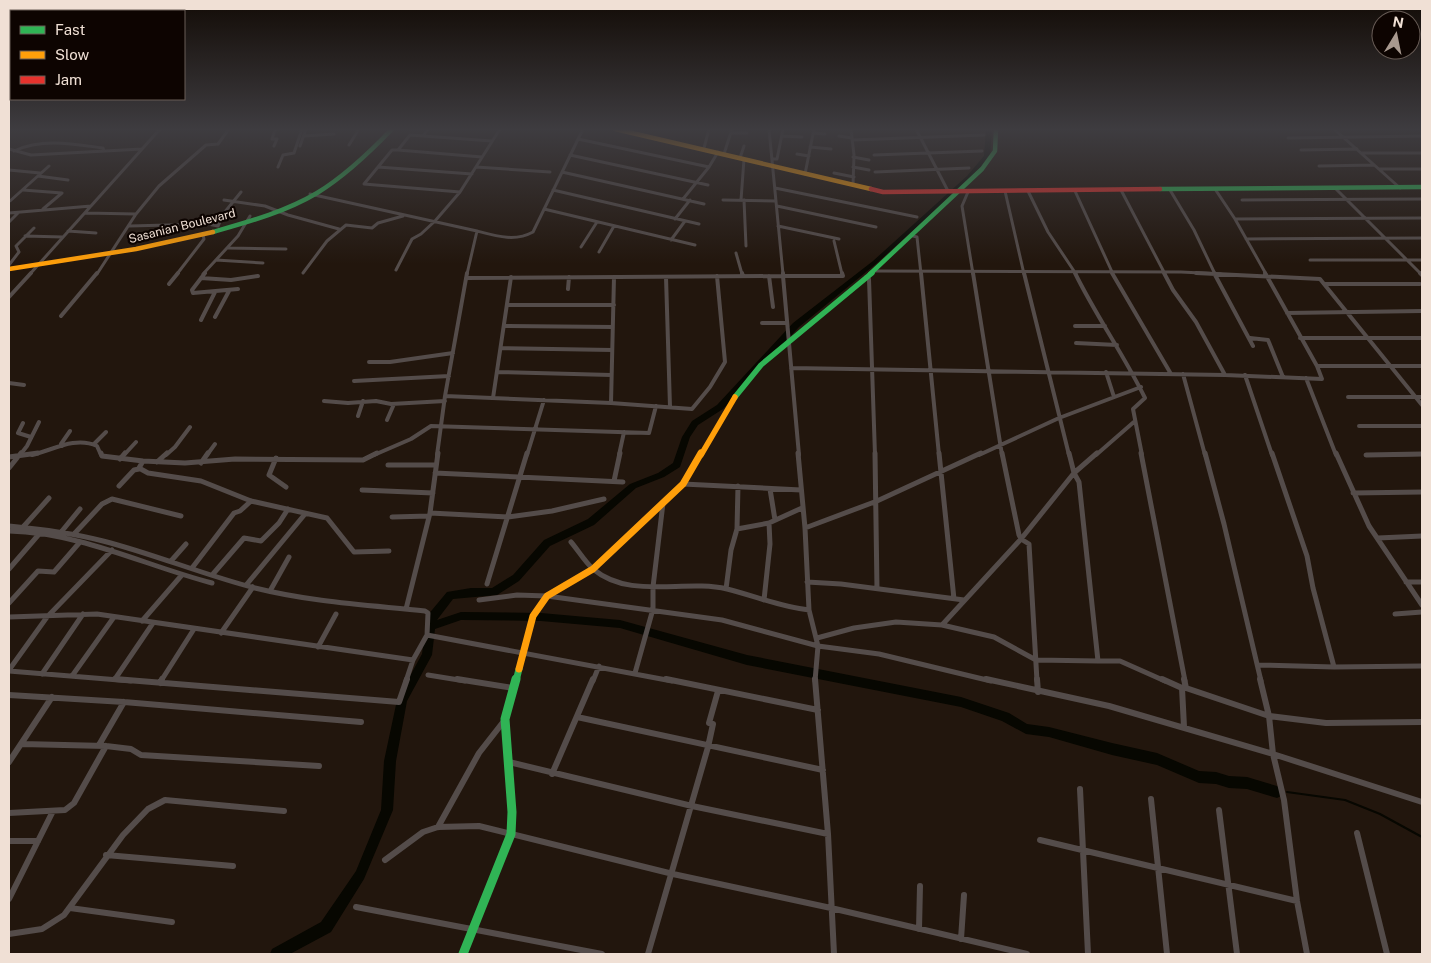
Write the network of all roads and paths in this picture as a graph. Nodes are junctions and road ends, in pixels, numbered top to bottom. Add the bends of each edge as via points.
1 (33, 174) edge
2 (120, 174) edge
3 (171, 174) edge
4 (338, 174) edge
5 (343, 174) edge
6 (373, 174) edge
7 (472, 174) edge
8 (561, 174) edge
9 (571, 174) edge
10 (655, 174) edge
11 (703, 174) edge
12 (742, 174) edge
13 (774, 174) edge
14 (805, 174) edge
15 (839, 174) edge
16 (854, 174) edge
17 (939, 174) edge
18 (973, 174) edge
19 (1384, 174) edge
20 (39, 175) junction
21 (854, 177) junction
22 (68, 180) dead end
23 (696, 183) junction
24 (708, 185) dead end
25 (853, 185) junction
26 (1422, 187) edge
27 (774, 188) junction
28 (1335, 188) junction
29 (1400, 188) junction
30 (1215, 189) junction
31 (23, 190) junction
32 (553, 190) junction
33 (1075, 190) junction
34 (1121, 190) junction
35 (1170, 190) junction
36 (954, 191) junction
37 (1005, 191) junction
38 (1028, 191) junction
39 (241, 192) dead end
40 (460, 192) junction
41 (968, 192) junction
42 (313, 194) junction
43 (683, 199) junction
44 (1422, 199) edge
45 (224, 200) dead end
46 (690, 200) junction
47 (722, 200) dead end
48 (743, 200) junction
49 (1242, 200) dead end
50 (1346, 200) junction
51 (10, 201) edge
52 (234, 201) junction
53 (704, 204) dead end
54 (776, 204) junction
55 (91, 206) junction
56 (544, 209) junction
57 (42, 210) junction
58 (275, 210) junction
59 (19, 212) junction
60 (9, 213) edge
61 (85, 213) junction
62 (136, 214) junction
63 (404, 216) junction
64 (917, 217) dead end
65 (1365, 218) junction
66 (1422, 218) edge
67 (249, 219) junction
68 (676, 219) junction
69 (1235, 219) junction
70 (435, 221) junction
71 (685, 221) junction
72 (9, 222) edge
73 (597, 222) junction
74 (699, 224) dead end
75 (128, 226) junction
76 (218, 226) junction
77 (614, 226) junction
78 (778, 226) junction
79 (876, 227) dead end
80 (34, 228) dead end
81 (339, 229) junction
82 (477, 231) junction
83 (68, 232) junction
84 (96, 233) dead end
85 (203, 235) junction
86 (25, 236) junction
87 (913, 236) junction
88 (63, 237) junction
89 (840, 238) dead end
90 (1385, 238) junction
91 (1422, 238) edge
92 (1246, 239) junction
93 (671, 240) junction
94 (834, 241) dead end
95 (695, 245) dead end
96 (746, 246) dead end
97 (581, 247) dead end
98 (228, 248) junction
99 (286, 249) dead end
100 (598, 252) dead end
101 (111, 253) junction
102 (736, 253) dead end
103 (216, 260) junction
104 (1310, 260) dead end
105 (1407, 260) junction
106 (1422, 260) edge
107 (39, 263) junction
108 (263, 263) dead end
109 (9, 266) edge
110 (396, 270) dead end
111 (874, 271) junction
112 (921, 271) junction
113 (1074, 271) junction
114 (973, 272) junction
115 (1024, 272) junction
116 (1112, 272) junction
117 (1163, 272) junction
118 (303, 273) dead end
119 (1214, 273) junction
120 (258, 276) dead end
121 (717, 276) junction
122 (743, 276) junction
123 (769, 276) junction
124 (783, 276) junction
125 (1267, 276) junction
126 (1422, 276) edge
127 (511, 277) junction
128 (569, 277) junction
129 (614, 277) junction
130 (666, 277) junction
131 (201, 278) junction
132 (466, 278) junction
133 (866, 278) junction
134 (169, 284) dead end
135 (1324, 284) junction
136 (1421, 284) edge
137 (238, 289) dead end
138 (568, 289) dead end
139 (229, 291) junction
140 (215, 292) junction
141 (9, 297) edge
142 (507, 304) junction
143 (614, 305) junction
144 (773, 306) dead end
145 (1422, 311) edge
146 (1346, 312) junction
147 (1287, 313) junction
148 (61, 316) dead end
149 (215, 317) dead end
150 (201, 320) dead end
151 (786, 323) junction
152 (762, 324) dead end
153 (504, 326) junction
154 (1076, 326) dead end
155 (1105, 326) junction
156 (613, 327) junction
157 (1250, 338) junction
158 (1300, 338) junction
159 (1366, 338) junction
160 (1422, 338) edge
161 (788, 340) junction
162 (1076, 344) dead end
163 (1117, 345) junction
164 (1253, 346) dead end
165 (501, 348) junction
166 (612, 350) junction
167 (453, 353) junction
168 (369, 362) dead end
169 (1317, 366) junction
170 (1390, 366) junction
171 (1422, 366) edge
172 (791, 368) junction
173 (871, 369) junction
174 (929, 369) junction
175 (988, 370) junction
176 (1047, 371) junction
177 (497, 372) junction
178 (1106, 372) junction
179 (1133, 373) junction
180 (1171, 374) junction
181 (1183, 374) junction
182 (611, 375) junction
183 (1225, 375) junction
184 (1246, 375) junction
185 (449, 376) junction
186 (1283, 377) junction
187 (1306, 378) junction
188 (354, 381) dead end
189 (9, 383) edge
190 (24, 386) dead end
191 (1141, 387) junction
192 (1422, 396) edge
193 (1114, 397) junction
194 (1348, 397) dead end
195 (1416, 397) junction
196 (493, 398) junction
197 (445, 399) junction
198 (324, 400) dead end
199 (544, 400) junction
200 (363, 401) junction
201 (610, 403) junction
202 (394, 404) junction
203 (1422, 404) edge
204 (656, 406) junction
205 (670, 407) junction
206 (358, 416) dead end
207 (1059, 418) junction
208 (387, 420) dead end
209 (1135, 420) junction
210 (39, 422) dead end
211 (23, 423) dead end
212 (190, 426) dead end
213 (442, 426) junction
214 (1359, 426) dead end
215 (1422, 426) edge
216 (535, 430) junction
217 (70, 431) dead end
218 (106, 432) dead end
219 (624, 432) junction
220 (31, 437) junction
221 (136, 442) dead end
222 (94, 444) junction
223 (215, 444) dead end
224 (1000, 445) junction
225 (62, 446) junction
226 (1422, 454) edge
227 (1366, 455) dead end
228 (9, 457) edge
229 (19, 457) junction
230 (276, 458) junction
231 (120, 459) junction
232 (143, 461) junction
233 (157, 462) junction
234 (201, 463) junction
235 (388, 465) dead end
236 (436, 465) junction
237 (10, 466) edge
238 (139, 469) junction
239 (939, 471) junction
240 (435, 473) junction
241 (1074, 473) junction
242 (520, 477) junction
243 (614, 481) junction
244 (623, 482) dead end
245 (684, 484) junction
246 (119, 486) dead end
247 (738, 486) junction
248 (286, 488) dead end
249 (770, 489) junction
250 (362, 490) dead end
251 (801, 490) junction
252 (432, 492) junction
253 (1422, 492) edge
254 (1353, 493) junction
255 (49, 498) dead end
256 (604, 500) dead end
257 (251, 501) junction
258 (876, 501) junction
259 (664, 502) junction
260 (802, 508) junction
261 (80, 509) dead end
262 (288, 509) junction
263 (305, 514) junction
264 (429, 514) junction
265 (181, 516) dead end
266 (392, 516) dead end
267 (508, 517) junction
268 (776, 520) junction
269 (769, 523) junction
270 (9, 526) edge
271 (24, 526) junction
272 (804, 528) junction
273 (737, 529) junction
274 (9, 531) edge
275 (62, 531) junction
276 (40, 533) junction
277 (73, 533) junction
278 (1422, 536) edge
279 (66, 538) junction
280 (1378, 538) junction
281 (1021, 540) junction
282 (80, 542) junction
283 (571, 542) dead end
284 (186, 544) dead end
285 (117, 545) junction
286 (111, 551) junction
287 (389, 551) dead end
288 (289, 557) dead end
289 (171, 561) junction
290 (192, 568) junction
291 (9, 569) edge
292 (593, 569) junction
293 (213, 574) junction
294 (182, 576) junction
295 (807, 582) junction
296 (1406, 582) junction
297 (1422, 582) edge
298 (212, 583) dead end
299 (246, 584) junction
300 (487, 584) dead end
301 (253, 587) junction
302 (653, 587) junction
303 (726, 589) junction
304 (877, 589) junction
305 (270, 591) junction
306 (547, 596) junction
307 (954, 598) junction
308 (479, 600) dead end
309 (764, 600) junction
310 (964, 600) junction
311 (9, 603) edge
312 (1422, 605) edge
313 (406, 609) junction
314 (653, 609) junction
315 (810, 610) junction
316 (1422, 612) edge
317 (83, 614) junction
318 (336, 614) dead end
319 (1395, 614) dead end
320 (47, 616) junction
321 (9, 617) edge
322 (114, 617) junction
323 (142, 621) junction
324 (153, 623) junction
325 (942, 625) junction
326 (194, 629) junction
327 (220, 633) junction
328 (427, 635) junction
329 (817, 638) junction
330 (318, 646) junction
331 (818, 646) junction
332 (523, 652) junction
333 (413, 660) junction
334 (1036, 660) junction
335 (1098, 661) junction
336 (1258, 665) junction
337 (599, 666) junction
338 (1422, 666) edge
339 (1334, 668) junction
340 (9, 671) edge
341 (42, 674) junction
342 (635, 674) junction
343 (428, 675) dead end
344 (72, 676) junction
345 (115, 679) junction
346 (160, 683) junction
347 (513, 688) junction
348 (1184, 688) junction
349 (718, 691) junction
350 (1038, 692) junction
351 (9, 695) edge
352 (52, 697) junction
353 (124, 702) junction
354 (818, 710) junction
355 (1269, 716) junction
356 (577, 717) junction
357 (505, 720) junction
358 (362, 722) dead end
359 (1422, 722) edge
360 (1184, 727) junction
361 (22, 744) junction
362 (103, 746) junction
363 (708, 747) junction
364 (1273, 754) junction
365 (9, 762) edge
366 (508, 762) junction
367 (319, 766) dead end
368 (823, 770) junction
369 (552, 774) junction
370 (1080, 789) dead end
371 (1151, 799) dead end
372 (1422, 802) edge
373 (692, 806) junction
374 (1219, 810) dead end
375 (53, 811) junction
376 (284, 811) dead end
377 (9, 813) edge
378 (438, 827) junction
379 (1357, 833) dead end
380 (511, 834) junction
381 (828, 834) junction
382 (1040, 840) dead end
383 (9, 841) edge
384 (38, 841) junction
385 (1084, 850) junction
386 (106, 855) junction
387 (385, 860) dead end
388 (233, 866) dead end
389 (1158, 867) junction
390 (672, 874) junction
391 (1229, 883) junction
392 (920, 886) dead end
393 (964, 895) dead end
394 (9, 899) edge
395 (1297, 901) junction
396 (356, 907) dead end
397 (70, 908) junction
398 (831, 908) junction
399 (172, 922) dead end
400 (919, 929) junction
401 (473, 930) junction
402 (9, 934) edge
403 (961, 939) junction
404 (463, 954) edge
405 (602, 954) edge
406 (648, 954) edge
407 (834, 954) edge
408 (1028, 954) edge
409 (1088, 954) edge
410 (1167, 954) edge
411 (1238, 954) edge
412 (1307, 954) edge
413 (1387, 954) edge

1 - 20 street
2 - 55 street
3 - 62 street
4 - 42 main road, Sasanian Boulevard
5 - 42 main road, Sasanian Boulevard via 331,185
6 - 40 street via 364,184
7 - 40 street
8 - 32 street
9 - 43 street
10 - 23 street
11 - 23 street
12 - 48 street
13 - 27 street
14 - 25 main road
15 - 21 street
16 - 21 street
17 - 36 street
18 - 36 main road
19 - 29 street
20 - 22 street
20 - 31 street
21 - 25 street
23 - 24 street
23 - 43 street
25 - 36 main road via 883,192
26 - 29 main road
27 - 54 street
27 - 64 street
28 - 29 main road
28 - 30 main road
28 - 50 street
30 - 35 main road
30 - 69 street
31 - 51 street
31 - 57 street via 63,194
32 - 56 street
32 - 68 street
33 - 34 main road
33 - 38 main road
33 - 116 street
34 - 35 main road
34 - 117 street
35 - 119 street
36 - 41 main road
36 - 87 main road
37 - 38 main road
37 - 41 main road
37 - 115 street
38 - 113 street via 1048,232
39 - 52 street
40 - 70 street
41 - 114 street via 962,206
42 - 58 main road, Sasanian Boulevard
42 - 63 street
43 - 46 street
44 - 50 street
45 - 52 street
46 - 53 street
46 - 68 street
47 - 48 street
48 - 54 street
48 - 96 street
49 - 50 street
50 - 65 street
52 - 58 street
52 - 76 street via 221,216
54 - 78 street
54 - 79 street
55 - 57 street
55 - 61 street
56 - 73 street
56 - 82 street via 533,232 525,238
57 - 59 street
58 - 67 main road, Sasanian Boulevard
58 - 81 street
59 - 60 street
59 - 72 street
61 - 62 street
61 - 83 street
62 - 75 street
63 - 70 street
63 - 81 street via 378,223 372,228 346,225
65 - 66 street
65 - 69 street
65 - 90 street
67 - 76 main road, Sasanian Boulevard
67 - 85 main road, Sasanian Boulevard
67 - 98 street
68 - 71 street
69 - 92 street
70 - 82 street
70 - 110 street via 412,239
71 - 74 street
71 - 93 street
73 - 77 street
73 - 97 street
75 - 76 street
75 - 101 street
76 - 101 main road, Sasanian Boulevard
77 - 93 street
77 - 100 street
78 - 89 street
78 - 124 street
80 - 86 street
81 - 118 street
82 - 132 street
83 - 84 street
83 - 88 street
85 - 101 main road, Sasanian Boulevard
85 - 134 street via 204,239
86 - 88 street
86 - 109 street via 16,246 19,252
87 - 111 main road
87 - 112 street via 917,237
88 - 107 street
90 - 91 street
90 - 92 street
90 - 105 street
92 - 125 street
93 - 95 street
94 - 124 street via 843,276
98 - 99 street
98 - 103 street
101 - 107 main road, Sasanian Boulevard
101 - 148 street via 78,299
102 - 122 street
103 - 108 street
103 - 131 street
104 - 105 street
105 - 106 street
105 - 126 street
107 - 109 main road, Sasanian Boulevard
107 - 141 street
111 - 112 street
111 - 133 main road
112 - 114 street
112 - 174 street
113 - 115 street
113 - 116 street
113 - 155 street
114 - 115 street
114 - 175 street
115 - 176 street
116 - 117 street
116 - 180 street
117 - 119 street
117 - 183 street
119 - 125 street
119 - 157 street
120 - 131 street via 231,280
121 - 122 street
121 - 130 street
121 - 205 street via 725,362 692,409
122 - 123 street
123 - 124 street
123 - 144 street
124 - 151 street
125 - 135 street via 1320,279
125 - 147 street
126 - 136 street
127 - 128 street
127 - 132 street
127 - 142 street
128 - 129 street
128 - 138 street
129 - 130 street
129 - 143 street
130 - 205 street
131 - 140 street via 193,293
132 - 167 street
133 - 161 main road
133 - 173 street via 869,279
135 - 136 street
135 - 146 street
137 - 139 street
139 - 140 street
139 - 149 street
140 - 150 street
142 - 143 street
142 - 153 street
143 - 156 street
145 - 146 street
146 - 147 street
146 - 159 street
147 - 158 street
151 - 152 street
151 - 161 street
153 - 156 street
153 - 165 street
154 - 155 street
155 - 163 street
156 - 166 street
157 - 164 street
157 - 186 street via 1268,340
158 - 159 street
158 - 169 street
159 - 160 street
159 - 170 street
161 - 172 street
161 - 245 main road via 761,365 729,406 690,468
162 - 163 street
163 - 179 street
165 - 166 street
165 - 177 street
166 - 182 street
167 - 168 street
167 - 185 street
169 - 170 street
169 - 187 street via 1323,379
170 - 171 street
170 - 195 street
172 - 173 street
172 - 251 street
173 - 174 street
173 - 258 street
174 - 175 street
174 - 239 street
175 - 176 street
175 - 224 street
176 - 178 street
176 - 207 street
177 - 182 street
177 - 196 street
178 - 179 street
178 - 193 street
179 - 180 street
179 - 191 street
180 - 181 street
181 - 183 street
181 - 336 street
182 - 201 street
183 - 184 street
184 - 186 street
184 - 339 street via 1307,556
185 - 188 street
185 - 197 street
186 - 187 street
187 - 254 street
189 - 190 street
191 - 193 street
191 - 209 street via 1145,398 1133,409
192 - 195 street
193 - 207 street
194 - 195 street
195 - 203 street
196 - 197 street
196 - 199 street
197 - 202 street
197 - 213 street
198 - 200 street
199 - 201 street
199 - 216 street
200 - 202 street
200 - 206 street
201 - 204 street
202 - 208 street
204 - 205 street
204 - 219 street via 649,433
207 - 224 street
207 - 241 street
209 - 241 street
209 - 348 street
210 - 220 street
211 - 220 street via 18,433
212 - 233 street via 175,447
213 - 216 street
213 - 230 street via 431,426 411,439 363,460
213 - 236 street
214 - 215 street
216 - 219 street
216 - 242 street
217 - 225 street
218 - 222 street
219 - 243 street
220 - 229 street
221 - 231 street
222 - 225 street
222 - 231 street via 102,456
223 - 234 street
224 - 239 street
224 - 281 street
225 - 229 street
226 - 227 street
228 - 229 street
229 - 237 street
230 - 234 street
230 - 248 street via 268,475
231 - 232 street
232 - 233 street
232 - 238 street
233 - 234 street
235 - 236 street
236 - 240 street
238 - 246 street
238 - 257 street via 201,481
239 - 258 street
239 - 307 street
240 - 242 street
240 - 252 street
241 - 281 street
241 - 335 street via 1079,482
242 - 243 street
242 - 267 street
243 - 244 street
245 - 247 street
245 - 259 main road
247 - 249 street
247 - 273 street
249 - 251 street
249 - 268 street
250 - 252 street
251 - 260 street
252 - 264 street
253 - 254 street
254 - 280 street
255 - 271 street
256 - 267 street
257 - 262 street
257 - 290 street via 234,513
258 - 272 street
258 - 304 street
259 - 292 main road
259 - 302 street
260 - 268 street
260 - 272 street
261 - 275 street
262 - 263 street
262 - 293 street via 261,541 244,538
263 - 287 street via 329,519 354,552
263 - 299 street
264 - 266 street
264 - 267 street
264 - 313 street
265 - 277 street via 112,499 102,504
267 - 300 street
268 - 269 street
269 - 273 street
269 - 309 street
270 - 271 street
271 - 275 street
272 - 295 street
273 - 303 street
274 - 276 street
275 - 277 street
276 - 279 street
276 - 291 street
277 - 279 street
277 - 285 street
278 - 280 street
279 - 282 street
280 - 296 street
281 - 310 street
281 - 334 street via 1029,544
282 - 286 street
282 - 311 street via 54,572 38,571
283 - 292 street
284 - 289 street
285 - 286 street
285 - 289 street
286 - 294 street
286 - 320 street
288 - 305 street
289 - 290 street
290 - 293 street
292 - 302 street via 619,583
292 - 306 main road
293 - 299 street
294 - 298 street
294 - 323 street
295 - 304 street
295 - 315 street
296 - 297 street
296 - 312 street
299 - 301 street
301 - 305 street
301 - 327 street
302 - 303 street
302 - 314 street
303 - 309 street
304 - 307 street
305 - 313 street via 348,604
306 - 308 street via 517,595
306 - 314 street
306 - 332 main road via 532,619
307 - 310 street
309 - 315 street via 787,608
310 - 325 street
313 - 328 street via 427,611
314 - 331 street via 722,620
314 - 342 street
315 - 329 street
316 - 319 street
317 - 320 street
317 - 322 street
317 - 341 street
318 - 330 street
320 - 321 street
320 - 340 street
322 - 323 street
322 - 344 street
323 - 324 street
324 - 326 street
324 - 345 street
325 - 329 street via 896,622
325 - 334 street via 994,637
326 - 327 street
326 - 346 street
327 - 330 street
328 - 332 street
328 - 333 street
329 - 331 street
330 - 333 street
331 - 350 street via 879,654
331 - 354 street via 815,670
332 - 337 street
332 - 347 main road
333 - 346 street via 399,702
334 - 335 street
334 - 350 street
335 - 348 street via 1120,661
336 - 339 street
336 - 355 street
337 - 342 street
337 - 356 street
338 - 339 street
340 - 341 street
341 - 344 street
342 - 349 street
343 - 347 street
344 - 345 street
345 - 346 street
347 - 357 main road
348 - 355 street
348 - 360 street
349 - 354 street
349 - 363 street via 709,722 714,724
350 - 360 street via 1109,706
351 - 352 street
352 - 353 street
352 - 361 street
353 - 358 street
353 - 362 street
354 - 368 street
355 - 359 street via 1326,722
355 - 364 street
356 - 363 street
356 - 369 street
357 - 366 main road
357 - 378 street via 479,753
360 - 364 street
361 - 362 street
361 - 365 street
362 - 367 street via 131,749 141,755
362 - 375 street via 74,803 66,810
363 - 368 street
363 - 373 street
364 - 372 street
364 - 395 street via 1284,800
366 - 369 street
366 - 380 main road
368 - 381 street
369 - 373 street
370 - 385 street
371 - 389 street
373 - 381 street
373 - 390 street
374 - 391 street
375 - 377 street
375 - 384 street
376 - 386 street via 165,800 149,808
378 - 380 street via 479,826
378 - 387 street via 423,832
379 - 413 street
380 - 390 street
380 - 401 main road
381 - 398 street
382 - 385 street
383 - 384 street
384 - 394 street
385 - 389 street
385 - 409 street
386 - 388 street
386 - 397 street
389 - 391 street
389 - 410 street
390 - 398 street
390 - 406 street
391 - 395 street
391 - 411 street
392 - 400 street
393 - 403 street
395 - 412 street
396 - 401 street
397 - 399 street
397 - 402 street via 47,927
398 - 400 street
398 - 407 street
400 - 403 street
401 - 404 main road
401 - 405 street
403 - 408 street

